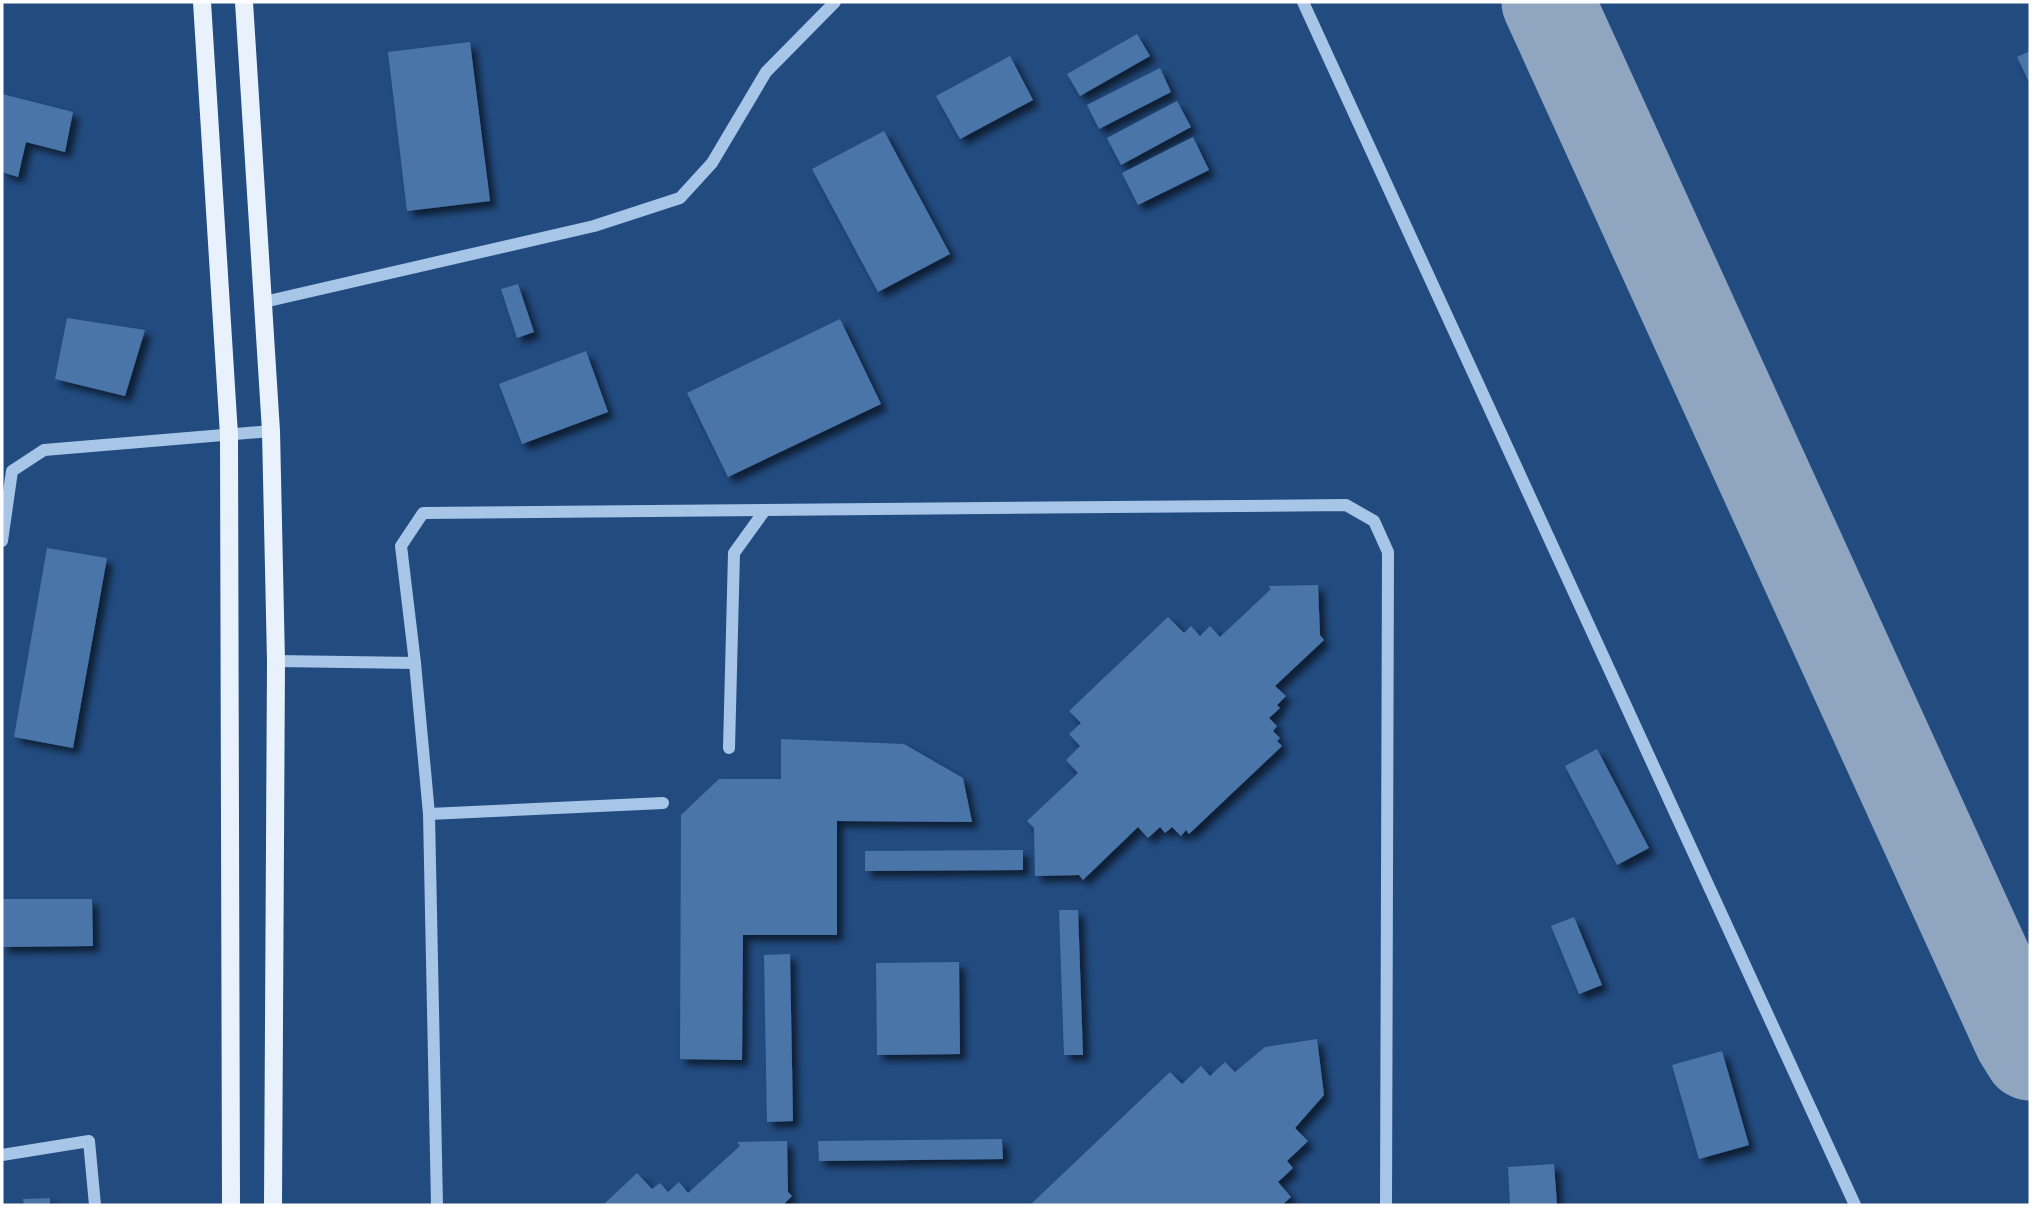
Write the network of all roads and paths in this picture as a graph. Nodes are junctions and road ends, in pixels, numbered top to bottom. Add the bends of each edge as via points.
1 (202, 2) edge
2 (244, 2) edge
3 (835, 2) edge
4 (1303, 2) edge
5 (264, 302) junction
6 (271, 432) junction
7 (229, 435) junction
8 (765, 510) junction
9 (2, 541) edge
10 (276, 661) junction
11 (415, 663) junction
12 (729, 748) dead end
13 (663, 803) dead end
14 (429, 814) junction
15 (2, 1155) edge
16 (95, 1205) edge
17 (231, 1205) edge
18 (273, 1205) edge
19 (437, 1205) edge
20 (1386, 1205) edge
21 (1855, 1205) edge

1 - 7 main road
2 - 5 main road
3 - 5 street via 766,72 712,163 680,198 594,226
4 - 21 street
5 - 6 main road
6 - 7 street
6 - 10 main road
7 - 9 street via 44,450 12,471
7 - 17 main road
8 - 11 street via 423,513 401,546
8 - 12 street via 734,553
8 - 20 street via 1346,505 1374,521 1388,552
10 - 11 street
10 - 18 main road
11 - 14 street
13 - 14 street
14 - 19 street
15 - 16 street via 89,1141

